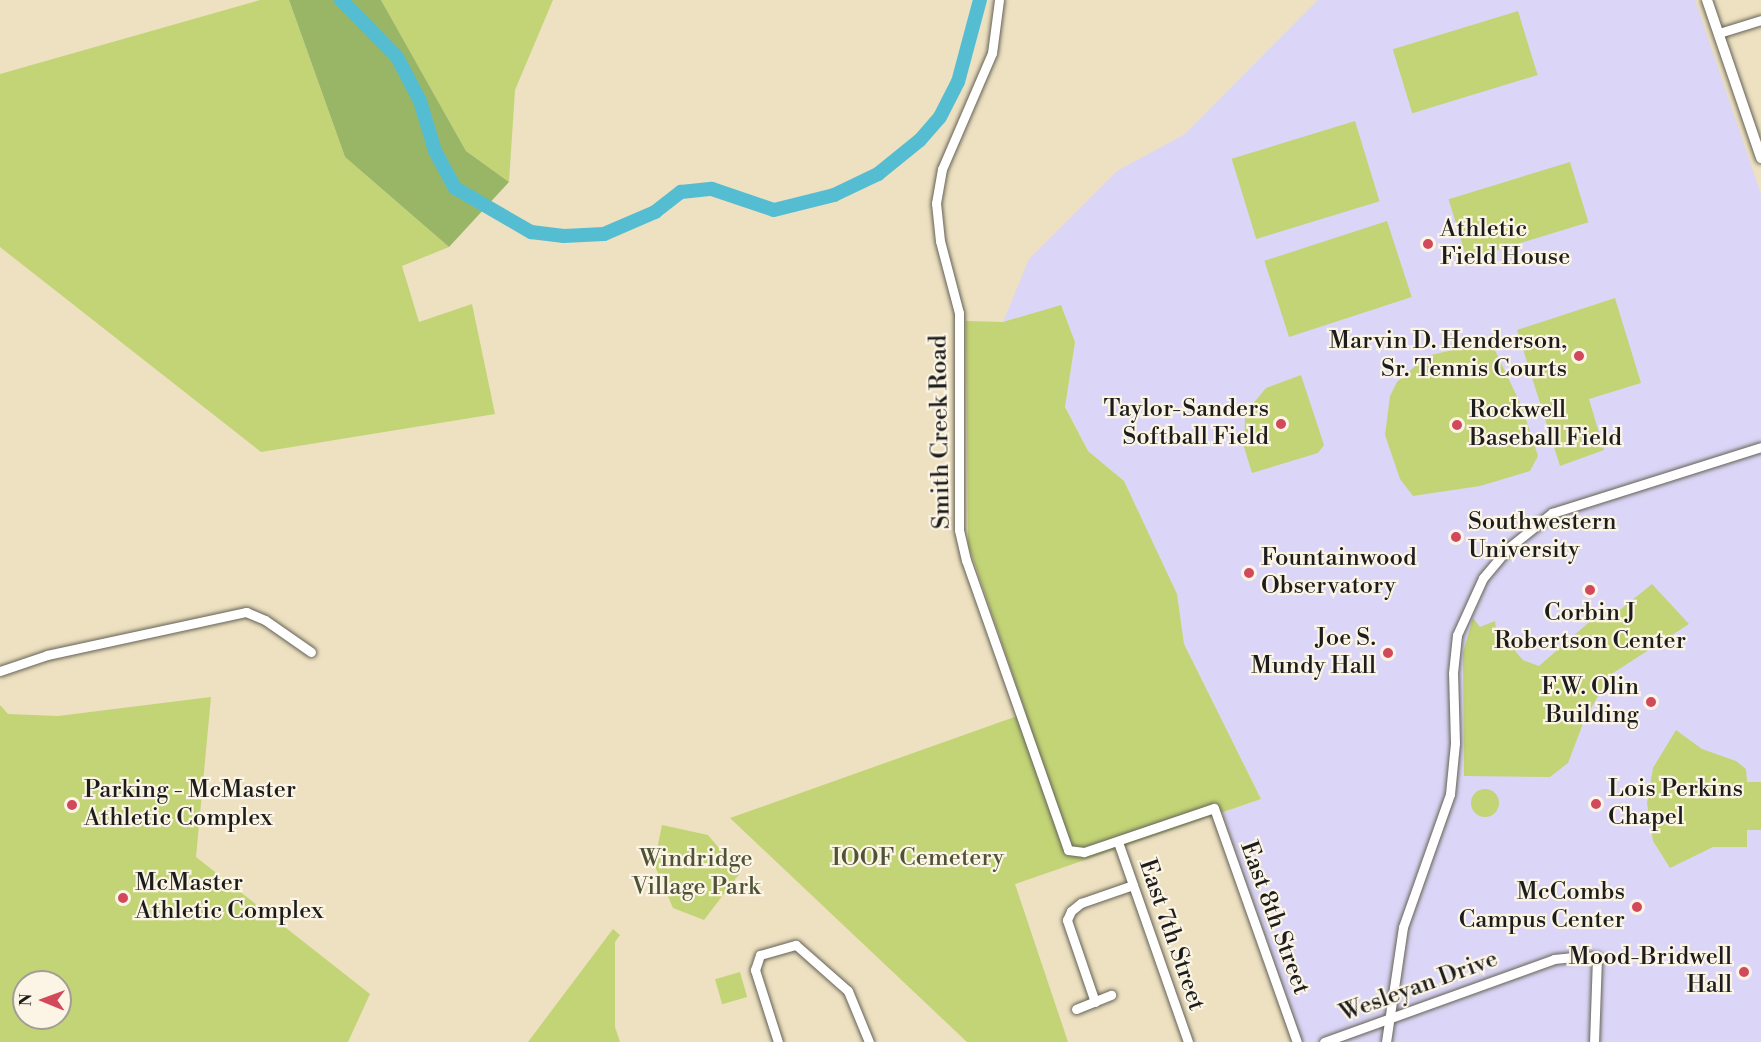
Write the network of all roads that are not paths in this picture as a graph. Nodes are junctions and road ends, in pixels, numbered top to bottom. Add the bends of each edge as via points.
1 (999, 0) edge
2 (1707, 0) edge
3 (1761, 20) edge
4 (1719, 33) junction
5 (1761, 158) edge
6 (1761, 447) edge
7 (311, 652) dead end
8 (0, 671) edge
9 (1214, 808) joint
10 (1118, 842) junction
11 (1133, 885) junction
12 (1111, 995) dead end
13 (1095, 1002) junction
14 (1076, 1009) dead end
15 (1387, 1019) junction
16 (778, 1042) edge
17 (869, 1042) edge
18 (1188, 1042) edge
19 (1297, 1042) edge
20 (1324, 1042) edge
21 (1386, 1042) edge
22 (1594, 1042) edge

1 - 10 street, Smith Creek Road via 992,53 946,159 936,203 940,241 959,312 959,530 1064,844 1068,850 1078,852
2 - 4 main road
3 - 4 street
4 - 5 main road
6 - 15 street via 1552,513 1508,549 1483,578 1457,635 1450,794 1403,927
7 - 8 street via 265,620 246,612 55,653
9 - 10 street, Smith Creek Road
9 - 19 street, East 8th Street
10 - 11 street, East 7th Street
11 - 13 street via 1071,911 1067,920
11 - 18 street, East 7th Street
12 - 13 street
13 - 14 street
15 - 20 street, Wesleyan Drive
15 - 21 street
15 - 22 street, Wesleyan Drive via 1554,959 1597,957
16 - 17 street via 755,970 760,955 796,945 848,991

